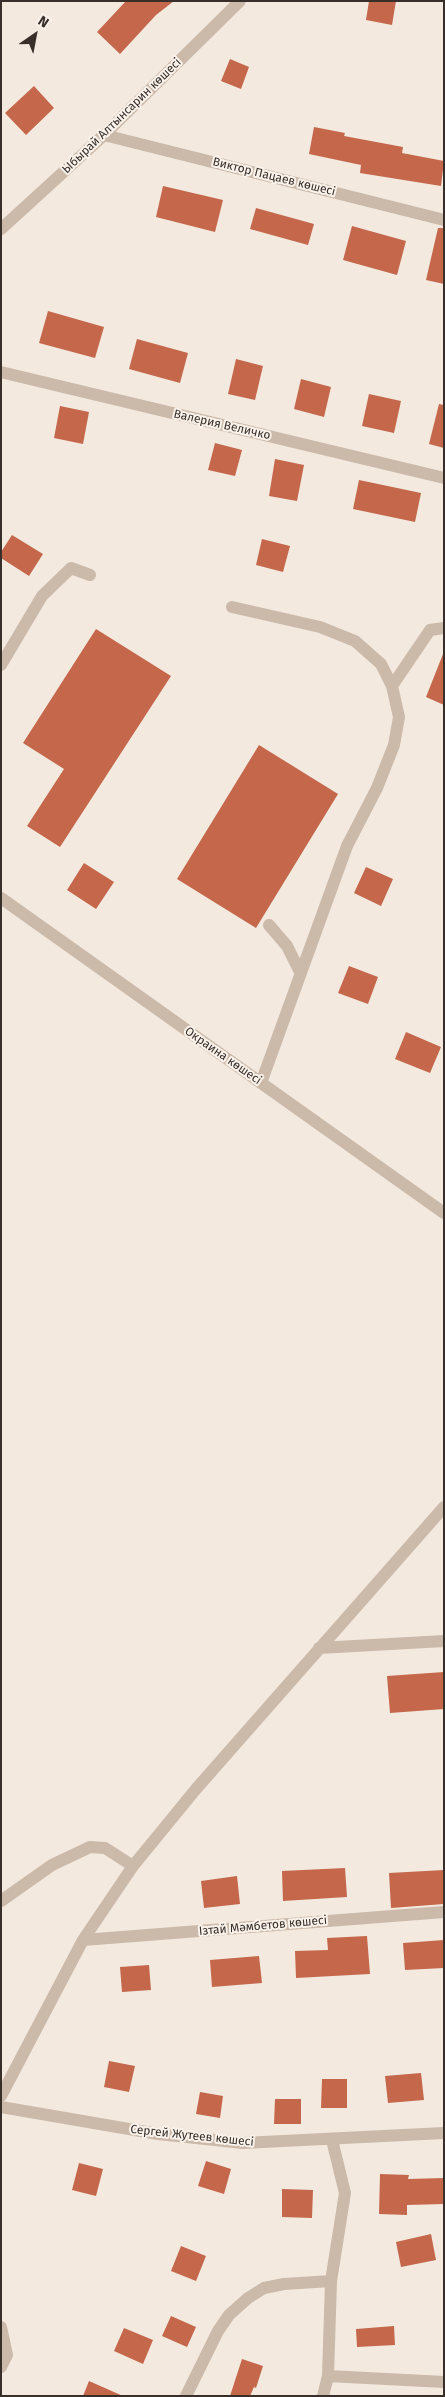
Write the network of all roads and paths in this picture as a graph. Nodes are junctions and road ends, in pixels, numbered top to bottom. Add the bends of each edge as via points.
1 (240, 1) edge
2 (104, 135) junction
3 (444, 220) edge
4 (1, 229) edge
5 (1, 372) edge
6 (444, 478) edge
7 (90, 575) dead end
8 (232, 607) dead end
9 (444, 628) edge
10 (1, 665) edge
11 (392, 686) junction
12 (1, 898) edge
13 (269, 925) dead end
14 (300, 972) junction
15 (261, 1083) junction
16 (444, 1214) edge
17 (444, 1507) edge
18 (444, 1642) edge
19 (319, 1648) junction
20 (133, 1866) junction
21 (1, 1901) edge
22 (444, 1912) edge
23 (83, 1940) junction
24 (1, 2096) edge
25 (1, 2107) edge
26 (444, 2133) edge
27 (332, 2140) junction
28 (330, 2281) junction
29 (1, 2328) edge
30 (1, 2367) edge
31 (328, 2376) junction
32 (444, 2382) edge
33 (186, 2396) edge
34 (324, 2396) edge

1 - 2 street, Ыбырай Алтынсарин көшесі
2 - 3 street, Виктор Пацаев көшесі
2 - 4 street, Ыбырай Алтынсарин көшесі
5 - 6 street, Валерия Величко
7 - 10 street via 71,568 42,596
8 - 11 street via 320,627 355,642 381,664
9 - 11 street via 430,630
11 - 14 street via 398,716 394,744 377,788 347,846
12 - 15 street, Окраина көшесі
13 - 14 street via 286,946
14 - 15 street
15 - 16 street, Окраина көшесі
17 - 19 street
18 - 19 street
19 - 20 street
20 - 21 street via 105,1848 90,1847 52,1865
20 - 23 street
22 - 23 street, Ізтай Мәмбетов көшесі
23 - 24 street
25 - 27 street, Сергей Жутеев көшесі via 158,2134 243,2143
26 - 27 street, Сергей Жутеев көшесі
27 - 28 street via 345,2193
28 - 31 street
28 - 33 street via 270,2286 248,2298 229,2315 218,2331
29 - 30 street via 7,2355
31 - 32 street
31 - 34 street

